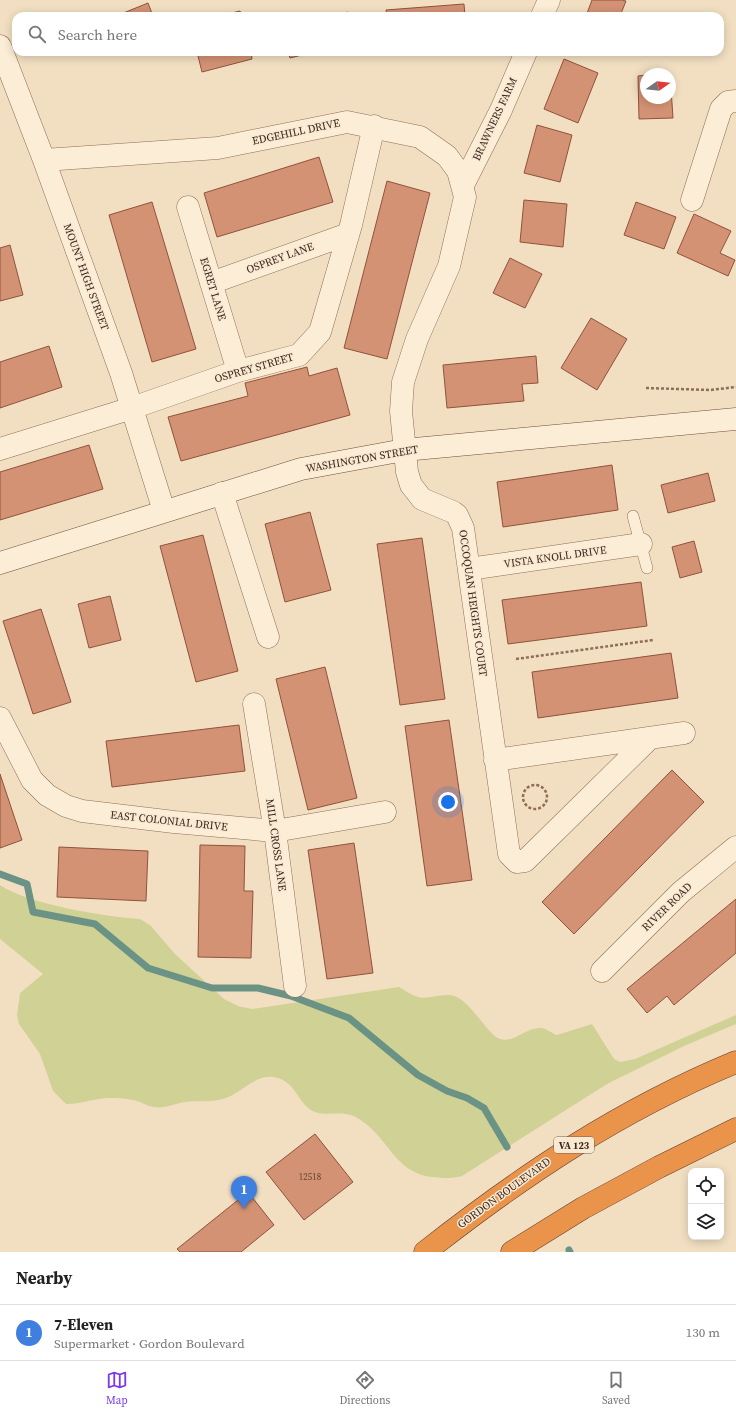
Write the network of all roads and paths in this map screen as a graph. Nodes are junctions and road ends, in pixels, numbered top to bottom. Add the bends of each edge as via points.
1 (549, 0) edge
2 (544, 12) edge
3 (0, 46) edge
4 (524, 56) edge
5 (736, 101) edge
6 (374, 126) junction
7 (44, 160) junction
8 (463, 186) junction
9 (692, 200) dead end
10 (188, 207) dead end
11 (348, 234) junction
12 (211, 283) junction
13 (238, 371) junction
14 (736, 387) edge
15 (646, 388) dead end
16 (132, 408) junction
17 (736, 419) edge
18 (0, 449) edge
19 (404, 450) junction
20 (222, 493) junction
21 (164, 511) junction
22 (633, 516) dead end
23 (641, 544) junction
24 (0, 563) edge
25 (647, 568) dead end
26 (469, 569) junction
27 (268, 637) dead end
28 (653, 640) dead end
29 (516, 659) dead end
30 (254, 704) dead end
31 (0, 718) edge
32 (684, 733) dead end
33 (650, 738) junction
34 (495, 760) junction
35 (532, 785) joint
36 (385, 812) dead end
37 (274, 832) junction
38 (736, 847) edge
39 (602, 971) dead end
40 (295, 986) dead end
41 (736, 1062) edge
42 (736, 1129) edge
43 (425, 1252) edge
44 (512, 1252) edge

1 - 2 street
3 - 7 street, MOUNT HIGH STREET
4 - 8 street, BRAWNERS FARM
5 - 9 street via 728,102 721,109
6 - 7 street, EDGEHILL DRIVE via 347,122 218,148
6 - 8 street, EDGEHILL DRIVE via 420,137 447,156 458,171
6 - 11 street, OSPREY STREET
7 - 16 street, MOUNT HIGH STREET
8 - 19 street, EDGEHILL DRIVE via 465,197 449,266 417,339 403,382 401,412
10 - 12 street, EGRET LANE
11 - 12 street, OSPREY LANE
11 - 13 street, OSPREY STREET via 320,332 299,355
12 - 13 street, EGRET LANE
13 - 16 street, OSPREY STREET
14 - 15 path via 710,390
16 - 18 street, OSPREY STREET
16 - 21 street, MOUNT HIGH STREET
17 - 19 street, WASHINGTON STREET
19 - 20 street, WASHINGTON STREET via 301,469
19 - 26 street, OCCOQUAN HEIGHTS COURT via 408,478 418,495 453,512 460,520
20 - 21 street, WASHINGTON STREET
20 - 27 street
21 - 24 street, WASHINGTON STREET
22 - 23 lane
23 - 25 lane
23 - 26 street, VISTA KNOLL DRIVE
26 - 34 street, OCCOQUAN HEIGHTS COURT
28 - 29 path
30 - 37 street, MILL CROSS LANE
31 - 37 street, EAST COLONIAL DRIVE via 32,780 47,795 66,806 82,811
32 - 33 street
33 - 34 street
33 - 34 street, OCCOQUAN HEIGHTS COURT via 525,862 521,863 516,862 509,854
35 - 35 path via 525,791 523,801 529,808 540,809 547,802 547,792 542,786
36 - 37 street, EAST COLONIAL DRIVE
37 - 40 street, MILL CROSS LANE
38 - 39 street, RIVER ROAD via 681,892
41 - 43 highway, GORDON BOULEVARD / VA 123 via 703,1075 629,1112 483,1206
42 - 44 highway via 583,1208

